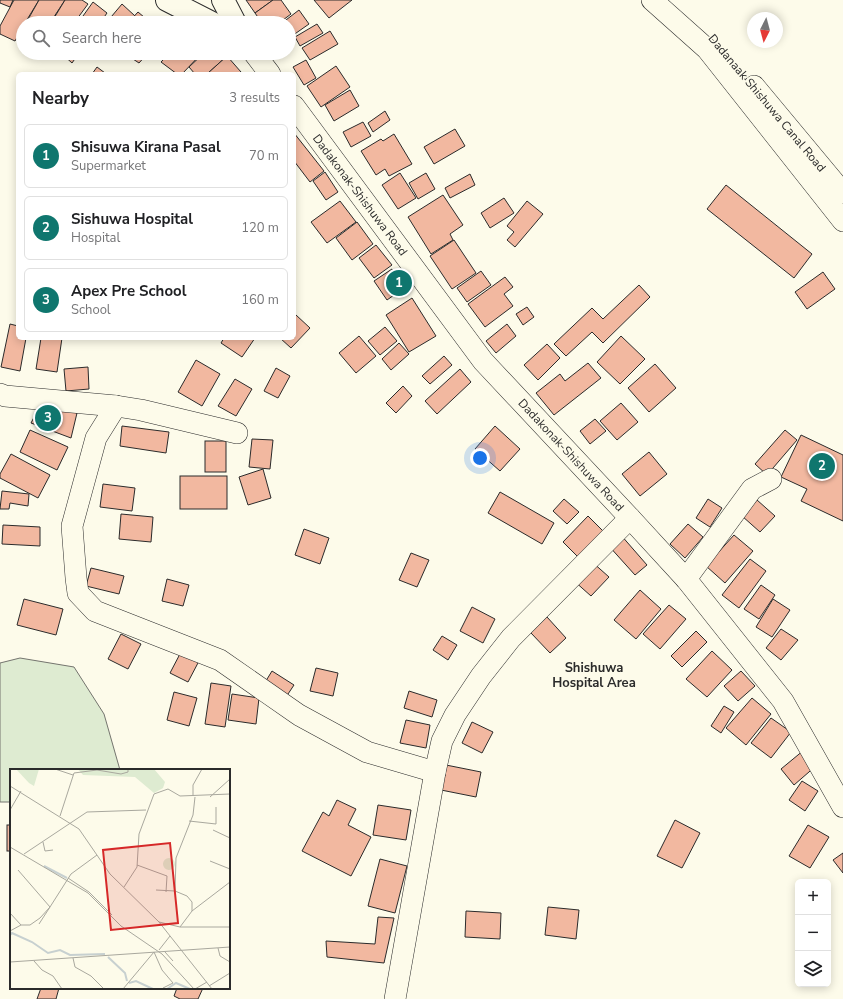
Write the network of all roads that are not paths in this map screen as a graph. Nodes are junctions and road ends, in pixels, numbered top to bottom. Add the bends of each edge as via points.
1 (168, 0) edge
2 (223, 0) edge
3 (652, 0) edge
4 (670, 0) edge
5 (199, 16) edge
6 (231, 16) edge
7 (259, 60) edge
8 (268, 72) edge
9 (296, 109) edge
10 (843, 193) edge
11 (843, 221) edge
12 (2, 400) edge
13 (116, 406) junction
14 (237, 433) dead end
15 (771, 479) dead end
16 (630, 518) junction
17 (686, 579) junction
18 (435, 772) junction
19 (843, 807) edge
20 (395, 999) edge

1 - 5 main road
2 - 6 main road
3 - 11 street, Dadanaak Shishuwa Canal Road via 707,49
4 - 10 street, Dadanaak Shishuwa Canal Road via 713,37
7 - 8 street
9 - 16 street, Dadakonak-Shishuwa Road via 483,361
12 - 13 street
13 - 14 street
13 - 18 street via 96,438 72,526 78,593 95,611 220,660 299,715 367,752
15 - 17 street via 752,489
16 - 17 street, Dadakonak-Shishuwa Road
16 - 18 street via 511,638 481,676 455,715 442,741
17 - 19 street, Dadakonak-Shishuwa Road via 782,701
18 - 20 street

